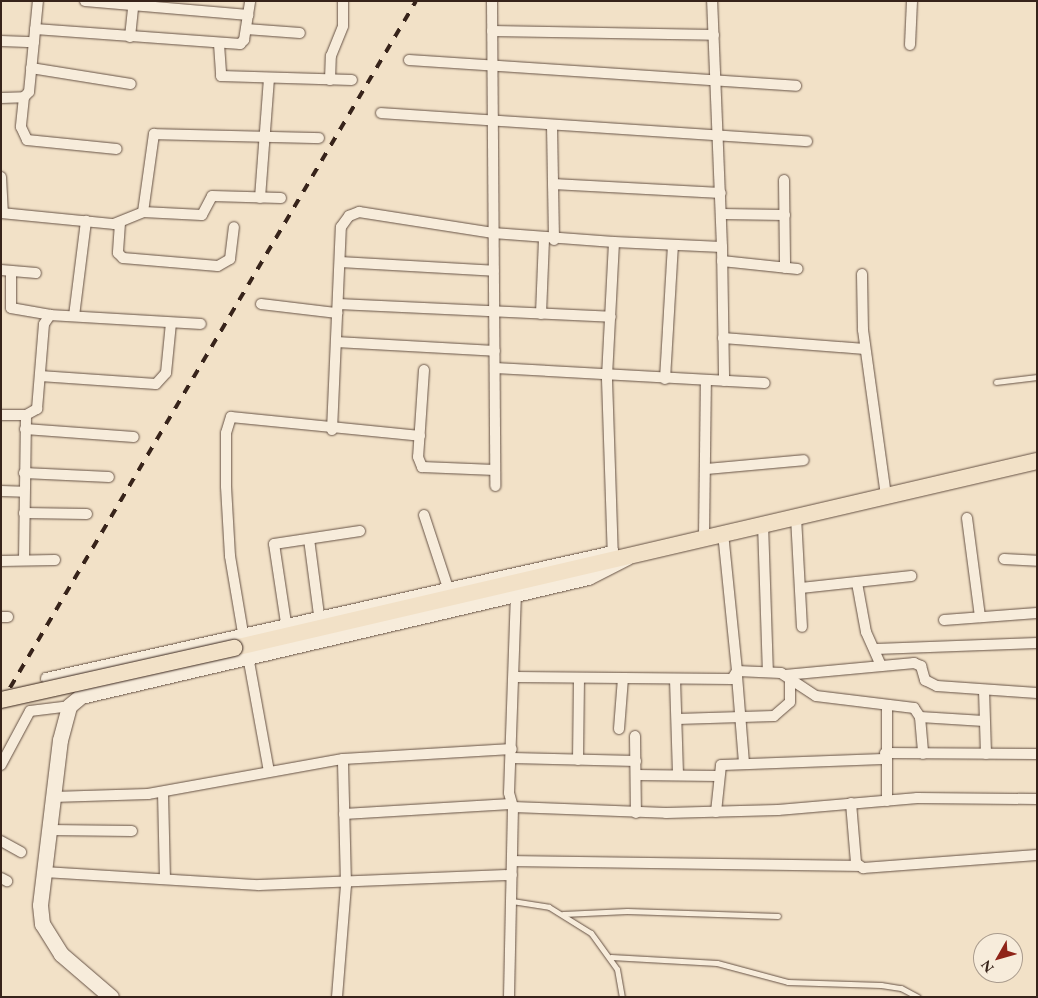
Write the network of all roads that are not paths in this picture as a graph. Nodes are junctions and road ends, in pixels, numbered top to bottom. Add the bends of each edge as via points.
1 (38, 1) edge
2 (85, 1) edge
3 (250, 1) edge
4 (343, 1) edge
5 (492, 1) edge
6 (712, 1) edge
7 (912, 1) edge
8 (134, 3) edge
9 (248, 14) junction
10 (35, 29) junction
11 (246, 29) junction
12 (492, 31) junction
13 (300, 33) dead end
14 (714, 35) junction
15 (130, 37) junction
16 (1, 41) edge
17 (34, 42) junction
18 (219, 44) junction
19 (910, 45) dead end
20 (409, 60) dead end
21 (491, 67) junction
22 (31, 68) junction
23 (270, 78) junction
24 (330, 80) junction
25 (352, 80) dead end
26 (716, 82) junction
27 (131, 84) dead end
28 (796, 86) dead end
29 (24, 97) junction
30 (1, 98) edge
31 (381, 113) dead end
32 (491, 122) junction
33 (552, 126) junction
34 (719, 135) junction
35 (319, 138) dead end
36 (265, 139) junction
37 (808, 140) dead end
38 (117, 149) dead end
39 (1, 176) edge
40 (784, 180) dead end
41 (553, 184) junction
42 (721, 193) junction
43 (260, 198) junction
44 (281, 198) dead end
45 (143, 212) junction
46 (2, 213) edge
47 (721, 214) junction
48 (784, 216) junction
49 (86, 221) junction
50 (120, 223) junction
51 (234, 227) dead end
52 (493, 233) junction
53 (549, 239) junction
54 (614, 242) junction
55 (674, 246) junction
56 (722, 248) junction
57 (722, 261) junction
58 (340, 262) junction
59 (785, 268) junction
60 (798, 269) dead end
61 (6, 271) edge
62 (494, 271) junction
63 (36, 273) dead end
64 (862, 274) dead end
65 (261, 304) dead end
66 (338, 309) junction
67 (495, 312) junction
68 (541, 314) junction
69 (50, 315) junction
70 (74, 316) junction
71 (611, 317) junction
72 (171, 322) junction
73 (201, 324) dead end
74 (723, 338) junction
75 (336, 342) junction
76 (865, 349) junction
77 (495, 351) junction
78 (495, 368) junction
79 (424, 370) dead end
80 (40, 376) junction
81 (608, 376) junction
82 (1037, 377) edge
83 (664, 379) junction
84 (706, 380) junction
85 (724, 381) junction
86 (996, 382) dead end
87 (765, 383) dead end
88 (1, 415) edge
89 (26, 415) junction
90 (25, 429) junction
91 (332, 430) junction
92 (420, 436) junction
93 (134, 437) dead end
94 (804, 460) dead end
95 (1037, 461) edge
96 (706, 469) junction
97 (495, 470) junction
98 (24, 473) junction
99 (109, 477) dead end
100 (494, 486) dead end
101 (1, 491) edge
102 (24, 492) junction
103 (886, 496) junction
104 (24, 514) junction
105 (87, 514) dead end
106 (424, 515) dead end
107 (796, 517) junction
108 (967, 518) dead end
109 (763, 524) junction
110 (360, 532) dead end
111 (723, 533) junction
112 (704, 537) junction
113 (309, 539) junction
114 (630, 556) junction
115 (610, 558) junction
116 (1004, 559) dead end
117 (24, 560) junction
118 (55, 560) dead end
119 (1, 561) edge
120 (1037, 561) edge
121 (911, 576) dead end
122 (858, 583) junction
123 (447, 585) junction
124 (801, 588) junction
125 (516, 593) junction
126 (1037, 613) edge
127 (319, 615) junction
128 (980, 617) junction
129 (944, 620) dead end
130 (286, 623) junction
131 (802, 627) dead end
132 (243, 633) junction
133 (1037, 642) edge
134 (876, 649) junction
135 (248, 656) junction
136 (881, 666) junction
137 (768, 671) junction
138 (737, 673) junction
139 (515, 677) junction
140 (788, 677) junction
141 (46, 678) dead end
142 (579, 678) junction
143 (623, 678) junction
144 (675, 679) junction
145 (984, 690) junction
146 (1037, 693) edge
147 (1, 700) edge
148 (887, 705) junction
149 (69, 706) junction
150 (741, 717) junction
151 (920, 717) junction
152 (676, 719) junction
153 (984, 721) junction
154 (620, 729) dead end
155 (635, 736) dead end
156 (512, 753) junction
157 (923, 754) junction
158 (986, 754) junction
159 (1037, 754) edge
160 (885, 756) junction
161 (343, 759) junction
162 (578, 760) junction
163 (636, 761) junction
164 (744, 763) junction
165 (1, 765) edge
166 (269, 771) junction
167 (636, 775) junction
168 (678, 775) junction
169 (718, 776) junction
170 (164, 792) junction
171 (53, 797) junction
172 (1037, 799) edge
173 (887, 800) junction
174 (851, 803) junction
175 (512, 805) junction
176 (716, 812) junction
177 (636, 813) junction
178 (344, 814) junction
179 (49, 830) junction
180 (132, 832) dead end
181 (1, 840) edge
182 (21, 852) dead end
183 (1037, 855) edge
184 (512, 861) junction
185 (859, 866) junction
186 (44, 872) junction
187 (512, 875) junction
188 (165, 879) junction
189 (346, 885) junction
190 (512, 901) junction
191 (563, 914) junction
192 (778, 916) dead end
193 (611, 957) junction
194 (95, 991) edge
195 (111, 997) edge
196 (337, 997) edge
197 (509, 997) edge
198 (622, 997) edge
199 (918, 997) edge

1 - 10 street
2 - 8 street
3 - 9 street
4 - 24 street via 343,26 331,56
5 - 12 street
6 - 14 street
7 - 19 street
8 - 9 street
8 - 15 street
9 - 11 street
10 - 15 street
10 - 17 street
11 - 13 street
11 - 18 street via 240,44
12 - 14 street
12 - 21 street
14 - 26 street
15 - 18 street
16 - 17 street
17 - 22 street
18 - 23 street via 221,76
20 - 21 street
21 - 26 street
21 - 32 street
22 - 27 street
22 - 29 street via 29,92
23 - 24 street
23 - 36 street
24 - 25 street
26 - 28 street
26 - 34 street
29 - 30 street
29 - 38 street via 21,133 27,140
31 - 32 street
32 - 33 street
32 - 52 street
33 - 34 street
33 - 41 street
34 - 37 street
34 - 42 street
35 - 36 street
36 - 43 street
36 - 45 street via 154,134
39 - 46 street
40 - 48 street
41 - 42 street
41 - 53 street
42 - 47 street
43 - 44 street
43 - 45 street via 212,196 200,215
45 - 50 street
46 - 49 street
47 - 48 street
47 - 56 street
48 - 59 street
49 - 50 street
49 - 70 street
50 - 51 street via 118,253 123,258 218,266 230,259
52 - 53 street
52 - 58 street via 354,212 341,227
52 - 62 street
53 - 54 street
53 - 68 street
54 - 55 street
54 - 71 street
55 - 56 street
55 - 83 street
56 - 57 street
57 - 59 street
57 - 74 street
58 - 62 street
58 - 66 street
59 - 60 street
61 - 63 street
61 - 69 street via 11,308
62 - 67 street
64 - 76 street
65 - 66 street
66 - 67 street
66 - 75 street
67 - 68 street
67 - 77 street
68 - 71 street
69 - 70 street
69 - 80 street via 44,324
70 - 72 street
71 - 81 street
72 - 73 street
72 - 80 street via 166,373 156,384
74 - 76 street
74 - 85 street
75 - 77 street
75 - 91 street
76 - 103 street
77 - 78 street
78 - 81 street
78 - 97 street
79 - 92 street
80 - 89 street via 36,409
81 - 83 street
81 - 115 street
82 - 86 lane
83 - 84 street
84 - 85 street
84 - 96 street
85 - 87 street
88 - 89 street
89 - 90 street
90 - 93 street
90 - 98 street
91 - 92 street
91 - 132 street via 231,417 226,432 226,486 230,556
92 - 97 street via 419,462 426,469
94 - 96 street
95 - 103 main road
96 - 112 street
97 - 100 street
98 - 99 street
98 - 102 street
101 - 102 street
102 - 104 street
103 - 107 main road
104 - 105 street
104 - 117 street
106 - 123 street
107 - 109 main road
107 - 124 street
108 - 128 street
109 - 111 main road
109 - 137 street
110 - 113 street
111 - 112 main road
111 - 138 street
112 - 114 main road
113 - 127 street
113 - 130 street via 278,543 272,548
114 - 115 main road
114 - 125 main road via 601,574
115 - 123 street
115 - 147 main road, bridge
116 - 120 street
117 - 118 street
117 - 119 street
121 - 122 street
122 - 124 street
122 - 134 street via 866,632
123 - 127 street
124 - 131 street
125 - 135 main road
125 - 139 street
126 - 128 street
127 - 130 street
128 - 129 street
130 - 132 street
132 - 141 street
133 - 134 street
134 - 136 street
135 - 149 main road via 98,690
135 - 166 street
136 - 140 street
136 - 145 street via 914,663 921,666 928,684
137 - 138 street
137 - 140 street
138 - 144 street
138 - 150 street
139 - 142 street
139 - 156 street
140 - 148 street via 816,696
140 - 150 street via 785,710 774,716
142 - 143 street
142 - 162 street
143 - 144 street
143 - 154 street
144 - 152 street
145 - 146 street
145 - 153 street
148 - 151 street via 914,708
148 - 160 street
149 - 165 street via 30,712
149 - 171 main road
150 - 152 street
150 - 164 street
151 - 153 street
151 - 157 street
152 - 168 street
153 - 158 street
155 - 163 street
156 - 161 street
156 - 162 street
156 - 175 street
157 - 158 street
157 - 160 street
158 - 159 street
160 - 164 street
160 - 173 street
161 - 166 street
161 - 178 street
162 - 163 street
163 - 167 street
164 - 169 street via 721,765
166 - 170 street
167 - 168 street
167 - 177 street
168 - 169 street
169 - 176 street
170 - 171 street
170 - 188 street
171 - 179 main road
172 - 173 street
173 - 174 street
174 - 176 street
174 - 185 street
175 - 177 street
175 - 178 street
175 - 184 street
176 - 177 street
178 - 189 street
179 - 180 street
179 - 186 main road
181 - 182 street
183 - 185 street
184 - 185 street
184 - 187 street
186 - 188 street
186 - 194 main road via 42,924 61,954
187 - 189 street
187 - 190 street
188 - 189 street
189 - 196 street
190 - 191 lane
190 - 197 street
191 - 192 lane via 608,910
191 - 193 lane via 591,933
193 - 198 lane
193 - 199 lane via 717,963 788,982 881,984 901,988
194 - 195 main road

